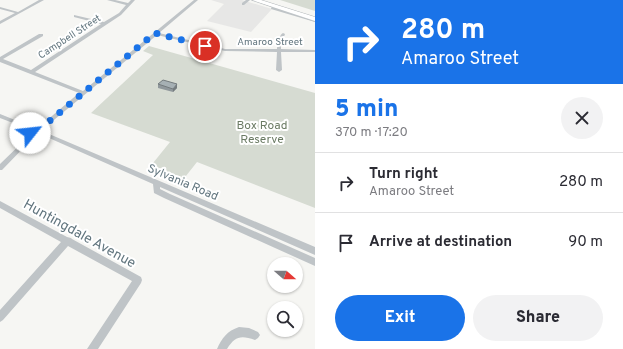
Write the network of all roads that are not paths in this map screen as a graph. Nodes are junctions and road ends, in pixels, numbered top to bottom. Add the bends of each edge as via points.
1 (42, 0) edge
2 (109, 0) edge
3 (133, 0) edge
4 (196, 0) edge
5 (248, 0) edge
6 (256, 0) edge
7 (268, 0) edge
8 (128, 4) junction
9 (243, 4) dead end
10 (0, 8) edge
11 (18, 13) junction
12 (315, 15) edge
13 (76, 16) dead end
14 (315, 20) edge
15 (0, 23) edge
16 (105, 24) junction
17 (155, 33) junction
18 (284, 34) dead end
19 (41, 35) dead end
20 (214, 35) dead end
21 (205, 46) junction
22 (278, 49) junction
23 (315, 51) edge
24 (0, 59) edge
25 (279, 70) dead end
26 (33, 71) junction
27 (83, 93) junction
28 (0, 116) edge
29 (42, 130) junction
30 (33, 132) junction
31 (0, 168) edge
32 (156, 183) junction
33 (0, 204) edge
34 (68, 240) junction
35 (315, 251) edge
36 (315, 262) edge
37 (0, 317) edge
38 (256, 335) dead end
39 (92, 349) edge
40 (222, 349) edge

1 - 11 street
2 - 8 street
3 - 8 street, Campbell Street
4 - 17 street
5 - 9 street
6 - 14 highway
7 - 12 highway
8 - 16 street, Campbell Street via 120,14
10 - 11 street
11 - 15 street
13 - 16 street
16 - 26 street, Campbell Street
17 - 21 street, Amaroo Street
17 - 27 street
18 - 22 street
19 - 24 street
20 - 21 street
21 - 22 street, Amaroo Street via 224,50
22 - 23 street, Amaroo Street
22 - 25 street
24 - 26 street
26 - 27 street
27 - 29 street
28 - 30 street
29 - 30 street
29 - 32 street, Sylvania Road
30 - 31 street
32 - 35 street, Sylvania Road
32 - 36 street via 157,191 167,196
33 - 34 street, Huntingdale Avenue
34 - 37 street
34 - 39 street, Huntingdale Avenue via 138,280
38 - 40 street via 244,331 235,332 227,338

